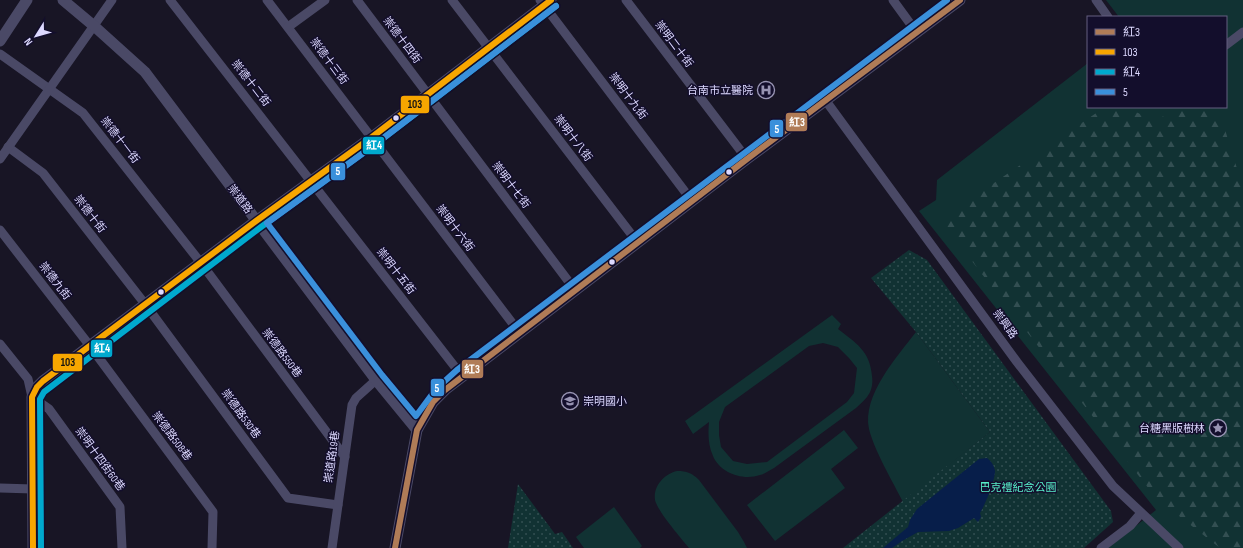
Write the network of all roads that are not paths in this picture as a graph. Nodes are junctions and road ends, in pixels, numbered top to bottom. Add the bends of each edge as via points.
1 (27, 0) edge
2 (63, 0) edge
3 (112, 0) edge
4 (170, 0) edge
5 (267, 0) edge
6 (324, 0) edge
7 (357, 0) edge
8 (452, 0) edge
9 (626, 0) edge
10 (893, 0) edge
11 (960, 0) edge
12 (1096, 0) edge
13 (545, 2) edge
14 (1107, 16) edge
15 (94, 26) junction
16 (288, 27) junction
17 (1243, 32) edge
18 (917, 33) junction
19 (0, 41) edge
20 (1227, 44) edge
21 (489, 48) junction
22 (0, 54) edge
23 (49, 89) junction
24 (428, 95) junction
25 (826, 101) junction
26 (372, 137) junction
27 (8, 147) junction
28 (0, 159) edge
29 (748, 159) junction
30 (312, 182) junction
31 (692, 201) junction
32 (256, 222) junction
33 (0, 230) edge
34 (638, 243) junction
35 (201, 263) junction
36 (575, 290) junction
37 (145, 304) junction
38 (519, 332) junction
39 (0, 344) edge
40 (90, 346) junction
41 (462, 376) junction
42 (376, 380) junction
43 (32, 397) junction
44 (417, 430) junction
45 (345, 457) junction
46 (0, 488) edge
47 (33, 489) junction
48 (338, 505) junction
49 (1141, 513) junction
50 (33, 548) edge
51 (122, 548) edge
52 (212, 548) edge
53 (332, 548) edge
54 (395, 548) edge
55 (1101, 548) edge
56 (1179, 548) edge

1 - 19 street
2 - 15 street, 崇道路
3 - 15 street
4 - 30 street, 崇德十二街
5 - 16 street, 崇德十三街
6 - 16 street
7 - 24 street, 崇德十四街
8 - 21 street, 崇明十八街
9 - 29 street, 崇明二十街
10 - 18 street
11 - 18 street
12 - 14 street
13 - 21 street
13 - 31 street, 崇明十九街
15 - 23 street
15 - 32 street, 崇道路 via 145,72
16 - 26 street, 崇德十三街
17 - 20 street
18 - 25 street
21 - 24 street
21 - 34 street, 崇明十八街
22 - 23 street, 崇德十一街
23 - 27 street
23 - 35 street, 崇德十一街 via 83,113
24 - 26 street
24 - 36 street, 崇明十七街
25 - 29 street
25 - 49 street, 崇興路 via 1060,418 1113,486
26 - 30 street
26 - 38 street, 崇明十六街
27 - 28 street
27 - 37 street, 崇德十街 via 43,173
29 - 31 street
30 - 32 street
30 - 41 street, 崇明十五街
31 - 34 street
32 - 35 street
32 - 42 street, 崇道路
33 - 40 street, 崇德九街
34 - 36 street
35 - 37 street
35 - 45 street, 崇德路550巷
36 - 38 street
37 - 40 street
37 - 48 street, 崇德路530巷 via 288,498
38 - 41 street
39 - 43 street via 28,379
40 - 43 street via 42,382
40 - 52 street, 崇德路508巷 via 213,512
41 - 44 street via 434,402
42 - 44 street, 崇道路
42 - 45 street, 崇道路19巷 via 353,401
43 - 47 street
43 - 51 street, 崇明十四街60巷 via 49,410 120,507
44 - 54 street
45 - 48 street, 崇道路19巷
46 - 47 street
47 - 50 street
48 - 53 street, 崇道路19巷
49 - 55 street via 1130,526
49 - 56 street, 崇興路

